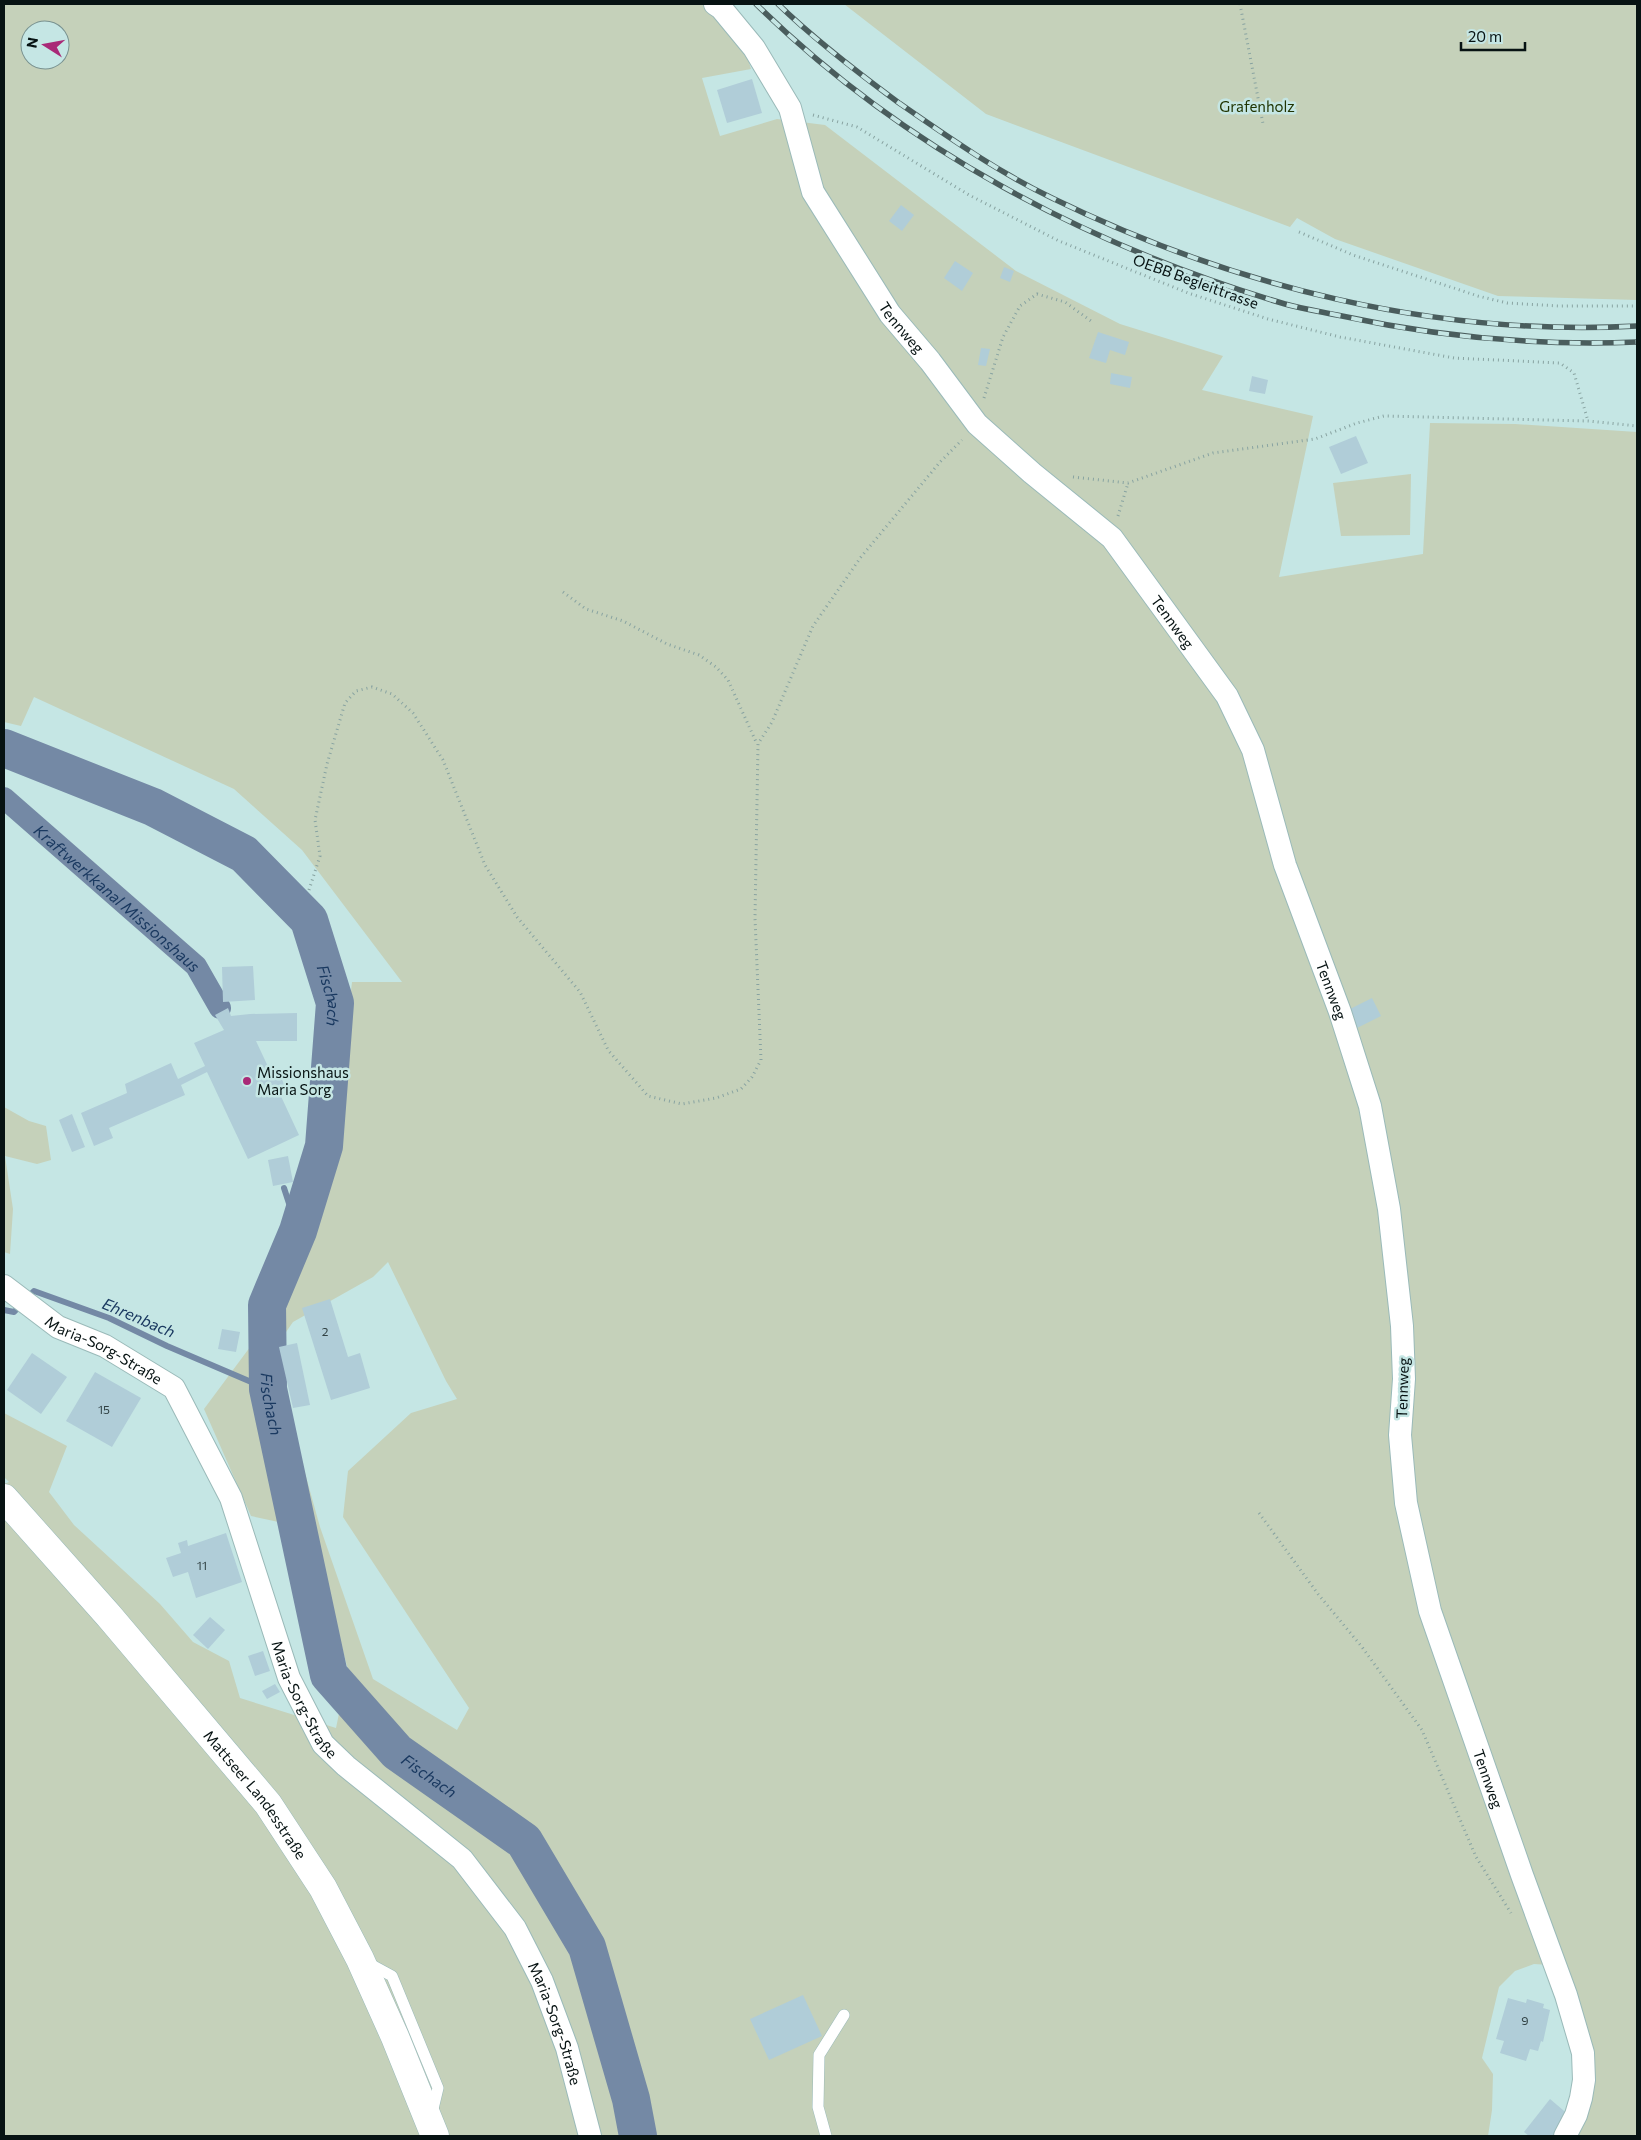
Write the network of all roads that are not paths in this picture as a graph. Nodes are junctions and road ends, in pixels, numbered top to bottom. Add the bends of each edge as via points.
1 (715, 4) edge
2 (8, 1289) edge
3 (4, 1498) edge
4 (844, 2015) dead end
5 (433, 2130) edge
6 (590, 2136) edge
7 (826, 2136) edge
8 (1564, 2136) edge

1 - 8 street, Tennweg via 754,48 790,108 813,192 890,314 977,424 1112,538 1227,696 1253,750 1285,864 1340,1012 1370,1106 1389,1209 1402,1326 1404,1379 1400,1435 1406,1503 1430,1611 1575,2021 1583,2053 1584,2080 1576,2115
2 - 6 street, Maria-Sorg-Straße via 58,1327 105,1346 174,1388 231,1498 289,1678 323,1744 462,1859 515,1928 542,1981 567,2048
3 - 5 main road, Mattseer Landesstraße via 268,1804 324,1888 360,1959
4 - 7 lane via 819,2055 818,2108

